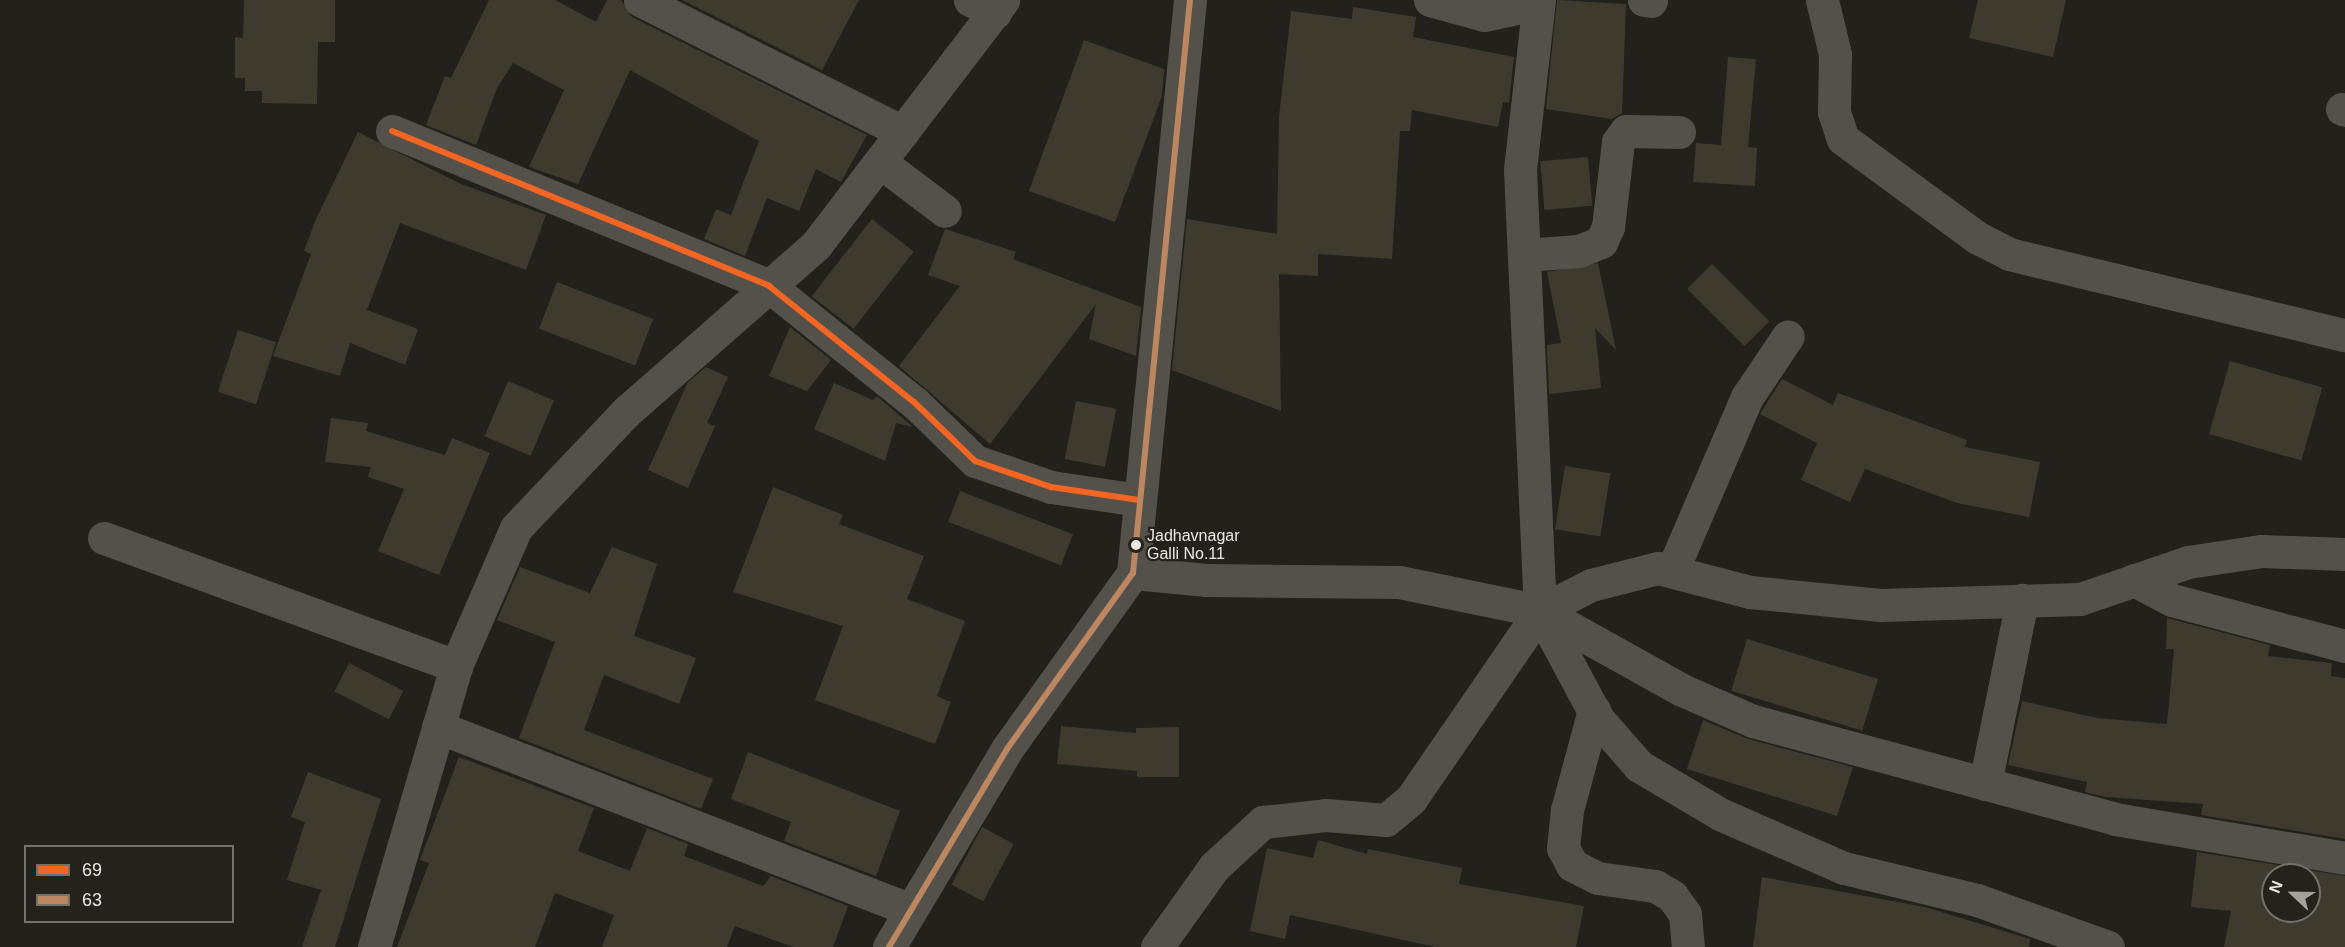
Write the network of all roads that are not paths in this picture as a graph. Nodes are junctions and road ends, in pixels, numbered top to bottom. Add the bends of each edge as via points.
1 (640, 0) edge
2 (1190, 0) edge
3 (1430, 0) edge
4 (1526, 0) edge
5 (1539, 0) edge
6 (1822, 0) edge
7 (989, 4) edge
8 (392, 131) dead end
9 (903, 132) junction
10 (1679, 132) dead end
11 (880, 162) junction
12 (945, 212) dead end
13 (1525, 255) junction
14 (769, 286) junction
15 (2345, 334) edge
16 (1788, 336) dead end
17 (1139, 500) junction
18 (104, 538) dead end
19 (2345, 554) edge
20 (1672, 571) junction
21 (1133, 573) junction
22 (2134, 580) junction
23 (2022, 600) junction
24 (1540, 611) junction
25 (2345, 646) edge
26 (456, 666) junction
27 (1593, 710) junction
28 (438, 727) junction
29 (1985, 784) junction
30 (2345, 858) edge
31 (910, 910) junction
32 (374, 947) edge
33 (888, 947) edge
34 (1157, 947) edge
35 (1688, 947) edge
36 (2108, 947) edge

1 - 9 street
2 - 17 street
3 - 4 street via 1484,15 1516,8
5 - 13 street via 1520,170
6 - 15 street via 1835,54 1834,112 1843,139 1978,238 2009,254
7 - 9 street
8 - 14 street
9 - 11 street
10 - 13 street via 1626,131 1618,142 1608,227 1601,242 1579,251
11 - 12 street
11 - 14 street via 816,245
13 - 24 street
14 - 17 street via 914,402 975,461 1052,487
14 - 26 street via 626,412 516,528
16 - 20 street via 1748,397
17 - 21 street
18 - 26 street
19 - 22 street via 2262,551 2188,562
20 - 23 street via 1750,592 1880,605
20 - 24 street via 1658,568 1591,585
21 - 24 street via 1207,580 1399,582
21 - 31 street via 1007,749
22 - 23 street via 2080,599
22 - 25 street via 2172,600
23 - 29 street
24 - 27 street
24 - 29 street via 1682,690 1753,721
24 - 34 street via 1411,799 1386,820 1326,815 1263,822 1214,867
26 - 28 street
27 - 35 street via 1566,810 1563,848 1572,865 1598,878 1655,886 1672,896 1686,914
27 - 36 street via 1639,766 1722,815 1844,868 1977,900
28 - 31 street
28 - 32 street
29 - 30 street via 2208,838
31 - 33 street

